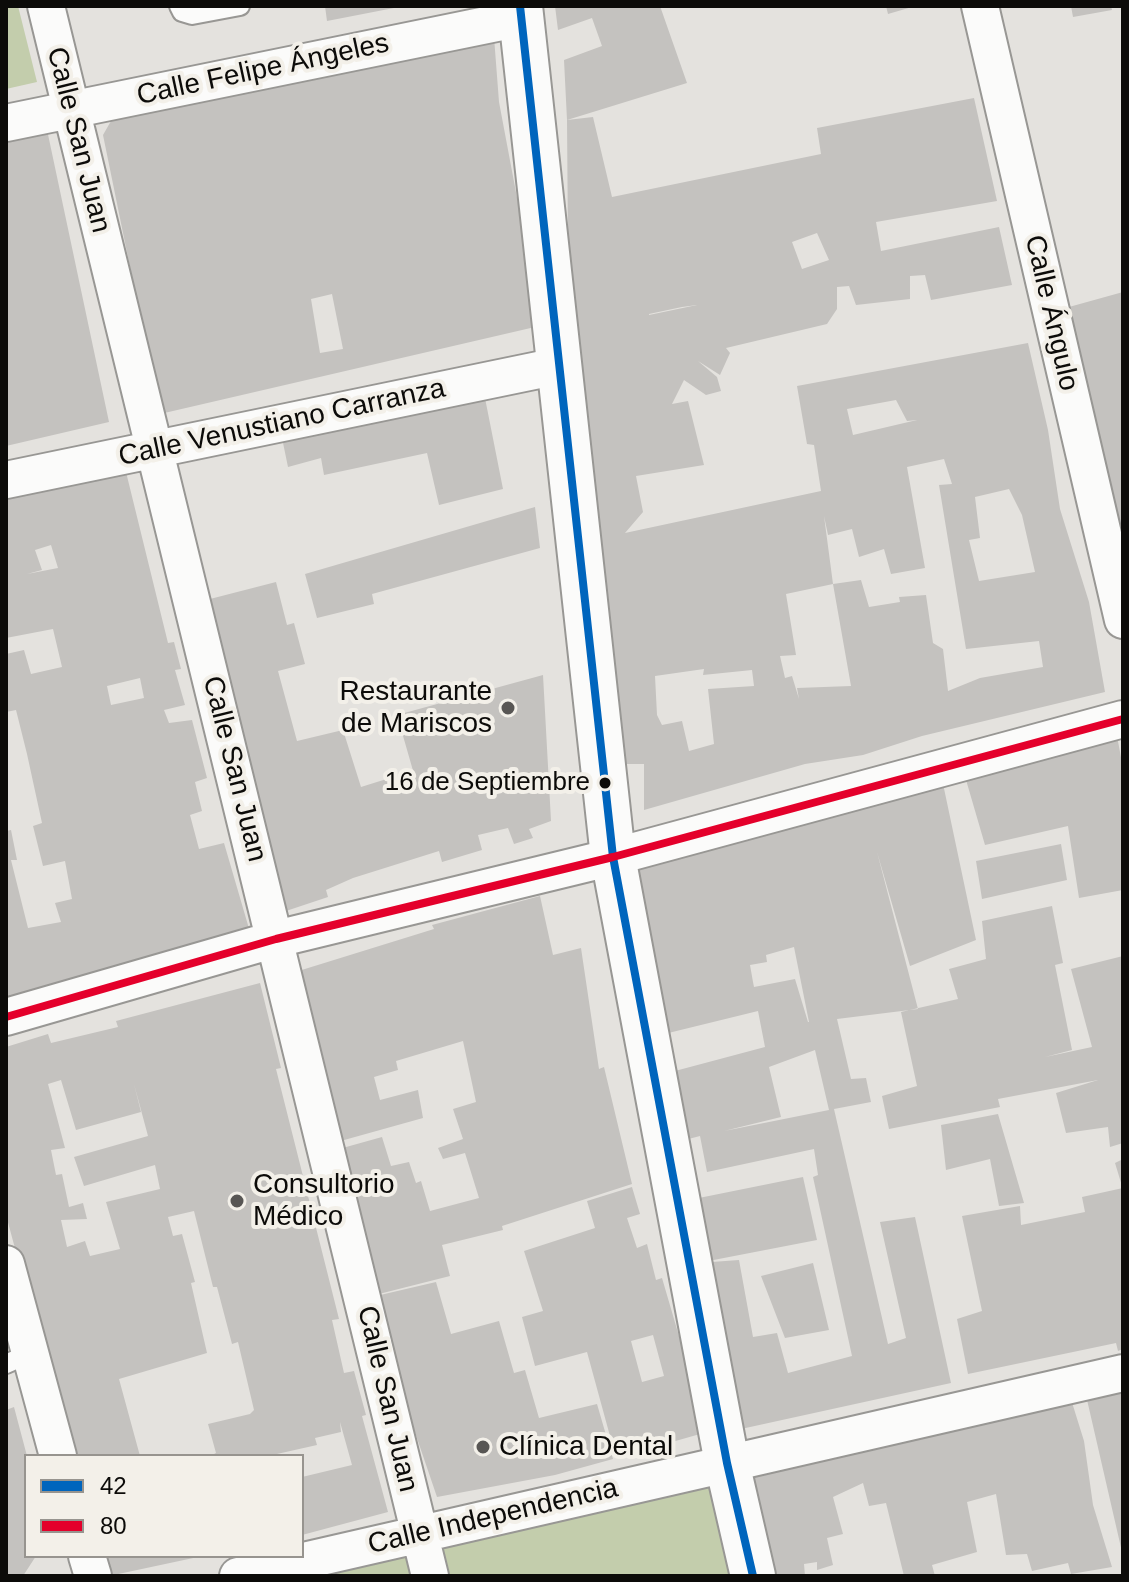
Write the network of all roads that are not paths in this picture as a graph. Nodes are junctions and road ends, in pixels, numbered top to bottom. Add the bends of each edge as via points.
1 (46, 6) edge
2 (179, 6) edge
3 (240, 6) edge
4 (980, 6) edge
5 (520, 12) edge
6 (71, 110) junction
7 (6, 123) edge
8 (558, 366) junction
9 (154, 449) junction
10 (6, 480) edge
11 (1123, 620) edge
12 (1123, 719) edge
13 (613, 857) junction
14 (276, 939) junction
15 (6, 1017) edge
16 (6, 1264) edge
17 (17, 1359) edge
18 (1123, 1373) edge
19 (57, 1454) edge
20 (727, 1463) junction
21 (419, 1533) junction
22 (238, 1576) edge
23 (430, 1576) edge
24 (753, 1576) edge

1 - 6 street, Calle San Juan
2 - 3 lane via 192,15
4 - 11 street, Calle Ángulo
5 - 6 street, Calle Felipe Ángeles
5 - 8 main road
6 - 7 street, Calle Felipe Ángeles
6 - 9 street, Calle San Juan
8 - 9 street, Calle Venustiano Carranza
8 - 13 main road
9 - 10 street, Calle Venustiano Carranza
9 - 14 street, Calle San Juan
12 - 13 street
13 - 14 street
13 - 20 main road
14 - 15 street
14 - 21 street, Calle San Juan
16 - 17 street
17 - 19 street
18 - 20 street, Calle Independencia
20 - 21 street, Calle Independencia
20 - 24 main road
21 - 22 street, Calle Independencia
21 - 23 street, Calle San Juan

